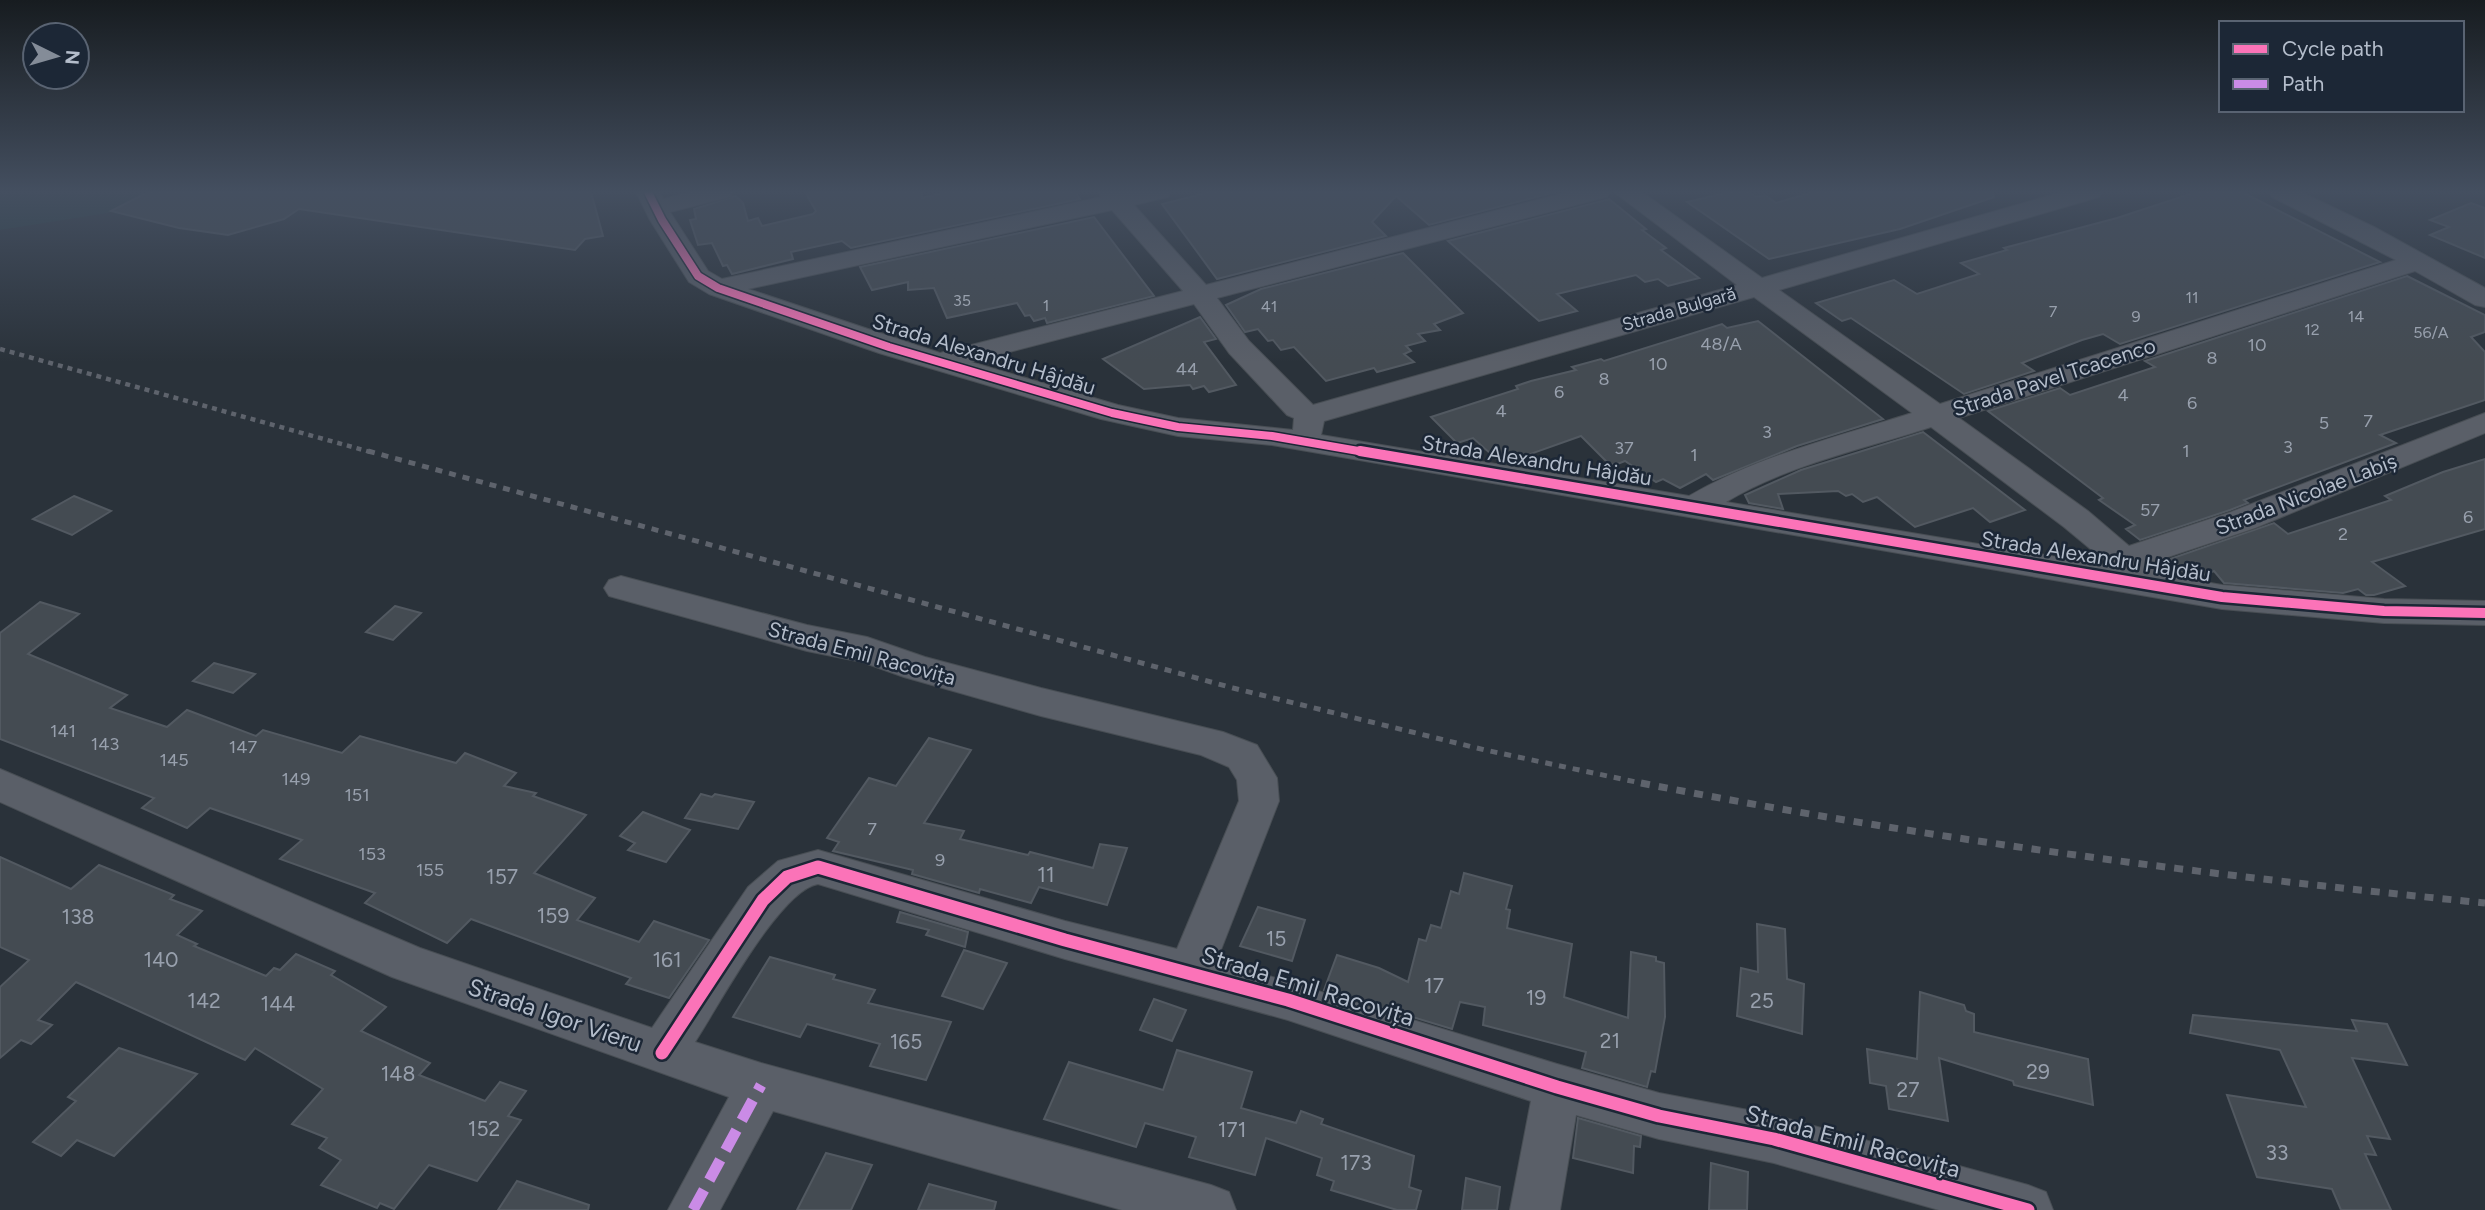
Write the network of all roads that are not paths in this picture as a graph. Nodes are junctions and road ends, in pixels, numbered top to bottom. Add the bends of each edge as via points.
1 (681, 248) edge
2 (892, 248) edge
3 (1160, 248) edge
4 (1378, 248) edge
5 (1705, 248) edge
6 (1893, 248) edge
7 (2393, 248) edge
8 (2416, 262) junction
9 (1759, 287) junction
10 (718, 289) junction
11 (1200, 294) junction
12 (2485, 299) edge
13 (938, 362) junction
14 (1934, 416) junction
15 (2485, 422) edge
16 (1306, 428) junction
17 (1697, 506) junction
18 (2124, 560) junction
19 (2154, 584) junction
20 (621, 587) dead end
21 (2485, 613) edge
22 (0, 785) edge
23 (1191, 972) junction
24 (662, 1053) junction
25 (761, 1085) junction
26 (1557, 1087) junction
27 (693, 1210) edge
28 (1211, 1210) edge
29 (1535, 1210) edge
30 (2028, 1210) edge

1 - 10 street, Strada Alexandru Hâjdău via 698,276
2 - 10 street
3 - 11 street
4 - 11 street
5 - 9 street
6 - 9 street, Strada Bulgară
7 - 8 street
8 - 12 street
8 - 14 street, Strada Pavel Tcacenco
9 - 14 street
9 - 16 street, Strada Bulgară via 1320,413
10 - 13 street, Strada Alexandru Hâjdău
11 - 13 street
11 - 16 street via 1239,346 1298,409
13 - 16 street, Strada Alexandru Hâjdău via 1144,421
14 - 17 street, Strada Pavel Tcacenco via 1764,471
14 - 18 street via 2076,519
15 - 18 street, Strada Nicolae Labiș via 2243,520
16 - 17 street, Strada Alexandru Hâjdău
17 - 19 street, Strada Alexandru Hâjdău
18 - 19 street
19 - 21 street, Strada Alexandru Hâjdău via 2296,604
20 - 23 street, Strada Emil Racovița via 867,650 1041,702 1209,742 1243,757 1257,778 1259,801
22 - 24 street, Strada Igor Vieru via 408,963
23 - 24 street, Strada Emil Racovița via 1065,940 841,873 818,867 798,869 763,900
23 - 26 street, Strada Emil Racovița
24 - 25 street, Strada Igor Vieru
25 - 27 street
25 - 28 street, Strada Igor Vieru
26 - 29 street
26 - 30 street, Strada Emil Racovița via 1659,1116 1774,1139

